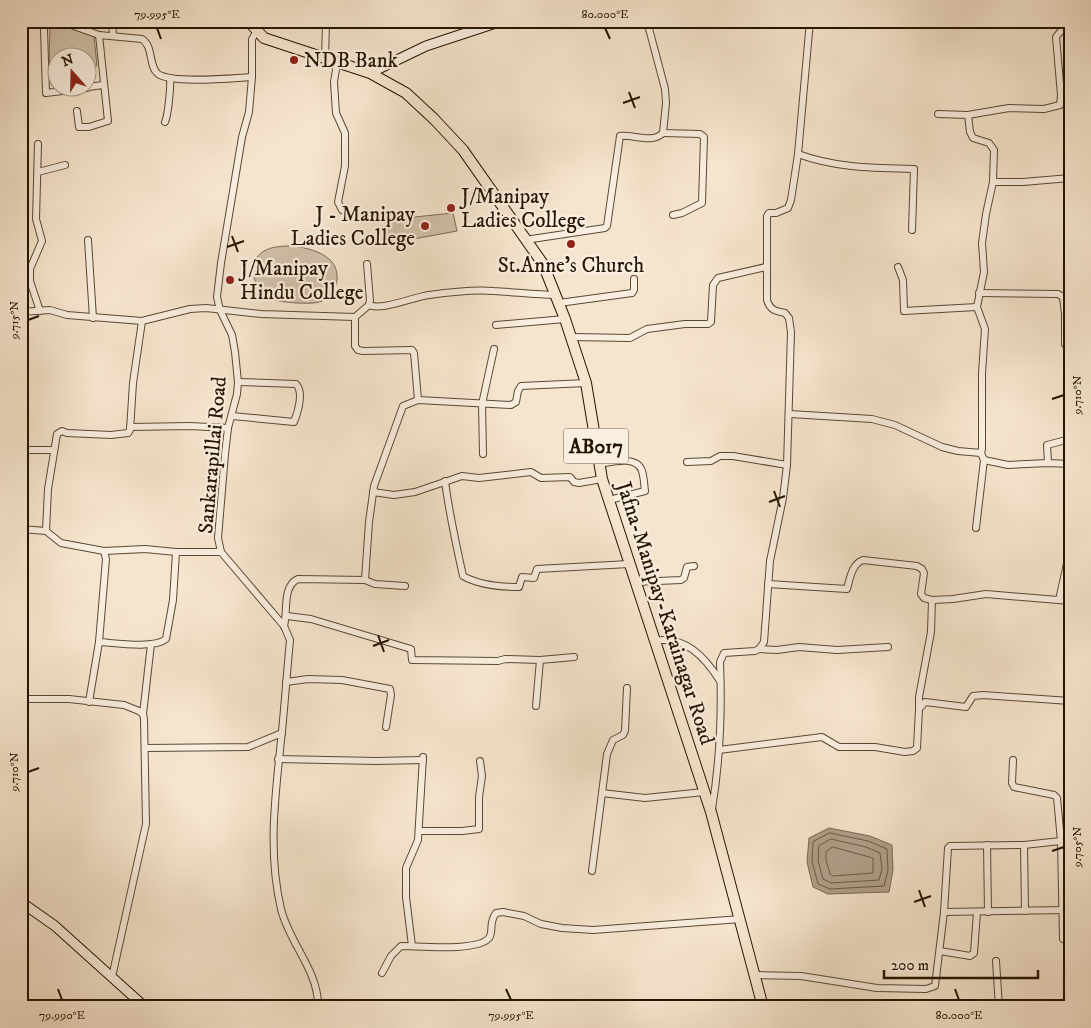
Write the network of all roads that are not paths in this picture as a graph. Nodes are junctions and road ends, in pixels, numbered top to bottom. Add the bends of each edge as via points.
1 (45, 21) edge
2 (60, 21) edge
3 (112, 21) edge
4 (251, 21) edge
5 (327, 21) edge
6 (502, 21) edge
7 (647, 21) edge
8 (810, 21) edge
9 (1070, 26) edge
10 (257, 31) junction
11 (99, 35) junction
12 (113, 36) junction
13 (325, 59) junction
14 (337, 63) junction
15 (370, 73) junction
16 (252, 77) junction
17 (170, 78) junction
18 (103, 86) junction
19 (98, 87) edge
20 (48, 93) edge
21 (77, 111) dead end
22 (938, 114) dead end
23 (968, 115) junction
24 (165, 122) dead end
25 (663, 133) junction
26 (38, 144) dead end
27 (798, 154) junction
28 (65, 165) dead end
29 (38, 172) junction
30 (1070, 178) edge
31 (993, 182) junction
32 (342, 210) dead end
33 (674, 215) dead end
34 (912, 230) dead end
35 (88, 240) dead end
36 (525, 240) junction
37 (367, 264) dead end
38 (766, 267) junction
39 (898, 268) dead end
40 (634, 280) dead end
41 (979, 293) junction
42 (558, 299) junction
43 (369, 305) junction
44 (977, 307) junction
45 (220, 310) junction
46 (40, 311) junction
47 (21, 312) edge
48 (355, 317) junction
49 (93, 318) junction
50 (565, 319) junction
51 (142, 320) junction
52 (496, 325) dead end
53 (571, 337) junction
54 (1070, 344) edge
55 (494, 349) dead end
56 (238, 382) junction
57 (586, 383) junction
58 (418, 400) junction
59 (482, 404) junction
60 (790, 414) junction
61 (232, 416) junction
62 (130, 427) junction
63 (228, 428) junction
64 (1070, 439) edge
65 (21, 450) edge
66 (53, 450) junction
67 (980, 453) junction
68 (483, 454) dead end
69 (984, 460) junction
70 (686, 462) dead end
71 (1048, 462) junction
72 (599, 464) junction
73 (1070, 464) edge
74 (787, 465) junction
75 (602, 479) junction
76 (445, 481) junction
77 (373, 492) junction
78 (609, 500) junction
79 (976, 528) dead end
80 (21, 529) edge
81 (46, 531) junction
82 (104, 550) junction
83 (1070, 550) edge
84 (176, 552) junction
85 (221, 552) junction
86 (629, 564) junction
87 (694, 566) dead end
88 (365, 580) junction
89 (635, 582) junction
90 (768, 584) junction
91 (405, 586) dead end
92 (932, 600) junction
93 (1060, 600) junction
94 (1070, 601) edge
95 (287, 616) junction
96 (284, 626) junction
97 (99, 642) junction
98 (654, 642) junction
99 (151, 644) junction
100 (888, 647) dead end
101 (759, 649) junction
102 (574, 657) dead end
103 (540, 660) junction
104 (286, 682) junction
105 (721, 682) junction
106 (627, 688) dead end
107 (21, 699) edge
108 (1070, 701) edge
109 (89, 702) junction
110 (536, 706) dead end
111 (919, 708) junction
112 (143, 714) junction
113 (386, 727) dead end
114 (282, 733) junction
115 (145, 748) junction
116 (719, 750) junction
117 (278, 759) junction
118 (1013, 760) dead end
119 (480, 761) dead end
120 (602, 792) junction
121 (704, 792) junction
122 (711, 812) junction
123 (419, 832) junction
124 (1070, 840) edge
125 (1061, 841) junction
126 (987, 845) junction
127 (1024, 845) junction
128 (592, 871) dead end
129 (21, 902) edge
130 (1066, 910) edge
131 (1026, 911) junction
132 (944, 912) junction
133 (978, 912) junction
134 (988, 912) junction
135 (741, 919) junction
136 (1070, 942) edge
137 (412, 946) junction
138 (940, 950) junction
139 (996, 961) dead end
140 (382, 973) dead end
141 (755, 975) junction
142 (112, 977) junction
143 (144, 1007) edge
144 (318, 1007) edge
145 (763, 1007) edge
146 (999, 1007) edge

1 - 20 street
2 - 11 street
3 - 12 street
4 - 10 main road, Jafna-Manipay-Karainagar Road / AB017
5 - 13 street
6 - 15 main road via 426,46
7 - 25 street via 665,89
8 - 27 street
9 - 23 street via 1056,37 1060,105 1044,109 1009,108
10 - 13 main road, Jafna-Manipay-Karainagar Road / AB017 via 264,38
10 - 16 street, Sankarapillai Road via 252,39
11 - 12 street
11 - 18 street
12 - 17 street via 142,39 158,73
13 - 14 main road, Jafna-Manipay-Karainagar Road / AB017
14 - 15 main road, Jafna-Manipay-Karainagar Road / AB017
14 - 32 street via 334,82 336,113 345,132 345,166 338,202
15 - 36 main road, Jafna-Manipay-Karainagar Road / AB017 via 406,93 463,150
16 - 17 street
16 - 45 street, Sankarapillai Road via 249,112 221,263 217,297
17 - 24 street via 172,87
18 - 19 street
18 - 21 street via 108,121 79,127
22 - 23 street
23 - 31 street via 973,138 989,143 994,150
25 - 33 street via 700,134 704,137 702,203
25 - 36 street via 650,138 620,136 605,228
26 - 29 street
27 - 34 street via 812,160 865,168 914,169
27 - 38 street via 788,208 767,216
28 - 29 street
29 - 46 street via 36,219 42,240 30,269 30,281
30 - 31 street
31 - 41 street via 982,243 984,272
35 - 49 street
36 - 42 main road, Jafna-Manipay-Karainagar Road / AB017 via 543,264
37 - 43 street
38 - 53 street via 718,278 713,286 711,322 708,324 647,328 630,338
38 - 60 street via 769,308 785,313 789,318
39 - 44 street via 903,280 904,311
40 - 42 street via 632,293
41 - 44 street
41 - 54 street via 1058,294 1063,297 1065,344
42 - 43 street via 469,290 426,295 379,307
42 - 50 main road, Jafna-Manipay-Karainagar Road / AB017
43 - 48 street
44 - 67 street via 985,329
45 - 48 street
45 - 51 street via 190,309
45 - 56 street, Sankarapillai Road via 232,335
46 - 47 street
46 - 49 street
48 - 58 street via 355,346 358,350 412,350
49 - 51 street
50 - 52 street
50 - 53 main road, Jafna-Manipay-Karainagar Road / AB017
51 - 62 street
53 - 57 main road, Jafna-Manipay-Karainagar Road / AB017
55 - 59 street
56 - 61 street, Sankarapillai Road
56 - 61 street via 296,384 300,389 299,403 294,422
57 - 59 street via 521,386 512,406
57 - 72 main road, Jafna-Manipay-Karainagar Road / AB017
58 - 59 street
58 - 77 street via 403,406
59 - 68 street
60 - 67 street via 872,419 895,425 942,447
60 - 74 street
61 - 63 street, Sankarapillai Road
62 - 63 street
62 - 66 street via 128,433 111,435 59,432
63 - 85 street, Sankarapillai Road via 218,538
64 - 71 street via 1047,445
65 - 66 street
66 - 81 street
67 - 69 street
69 - 71 street via 1008,465
69 - 79 street
70 - 74 street via 733,456
71 - 73 street
72 - 75 main road, Jafna-Manipay-Karainagar Road / AB017
72 - 78 street via 632,461 642,470 645,491
74 - 90 street
75 - 76 street via 579,483 570,477 541,478 531,472 479,478 462,476
75 - 78 main road, Jafna-Manipay-Karainagar Road / AB017
76 - 77 street via 414,492 394,495
76 - 86 street via 463,576 470,580 505,587 519,586 522,577 534,578 537,569
77 - 88 street
78 - 86 main road, Jafna-Manipay-Karainagar Road / AB017
80 - 81 street
81 - 82 street via 61,543
82 - 84 street
82 - 97 street
83 - 93 street
84 - 85 street
84 - 99 street via 168,632 161,643
85 - 96 street, Sankarapillai Road
86 - 89 main road, Jafna-Manipay-Karainagar Road / AB017
87 - 89 street via 687,567 681,580
88 - 91 street
88 - 95 street via 298,578 288,591
89 - 98 main road, Jafna-Manipay-Karainagar Road / AB017
90 - 92 street via 847,589 855,566 863,560 917,566 924,573 921,594
90 - 101 street via 764,642
92 - 93 street via 986,594
92 - 111 street via 931,632
93 - 94 street
95 - 96 street
95 - 103 street via 311,619 411,648 412,660
96 - 104 street, Sankarapillai Road via 290,640
97 - 99 street
97 - 109 street
98 - 105 street via 675,641 697,651
98 - 121 main road, Jafna-Manipay-Karainagar Road / AB017
99 - 112 street
100 - 101 street
101 - 105 street via 724,653 720,662
102 - 103 street
103 - 110 street
104 - 113 street via 342,680 390,689
104 - 114 street, Sankarapillai Road
105 - 116 street
106 - 120 street via 625,731 613,740 607,754
107 - 109 street
108 - 111 street via 983,695 973,696 966,707 925,702
109 - 112 street via 124,705
111 - 116 street via 917,748 913,751 840,747 822,737
112 - 115 street
114 - 115 street via 248,748
114 - 117 street, Sankarapillai Road
115 - 142 street via 146,824
116 - 122 street
117 - 123 street via 423,759
117 - 144 street, Sankarapillai Road via 272,828 281,909 291,938 318,993
118 - 125 street via 1014,787 1057,798
119 - 123 street via 479,828
120 - 121 street via 645,798
120 - 128 street
121 - 122 main road, Jafna-Manipay-Karainagar Road / AB017
122 - 135 main road, Jafna-Manipay-Karainagar Road / AB017
123 - 137 street via 406,868
124 - 125 street
125 - 127 street
125 - 130 street
126 - 127 street
126 - 132 street via 948,848
126 - 134 street
127 - 131 street
129 - 142 main road via 55,926
130 - 131 street
130 - 136 street via 1063,939
131 - 134 street
132 - 133 street
132 - 138 street
133 - 134 street
133 - 138 street via 974,953 970,956
135 - 137 street via 593,930 541,924 524,916 503,912 496,913 491,920 489,938 483,942 464,947
135 - 141 main road, Jafna-Manipay-Karainagar Road / AB017
137 - 140 street via 401,946
138 - 141 street via 935,986 926,989 877,988 801,976
139 - 146 street
141 - 145 main road, Jafna-Manipay-Karainagar Road / AB017
142 - 143 main road

